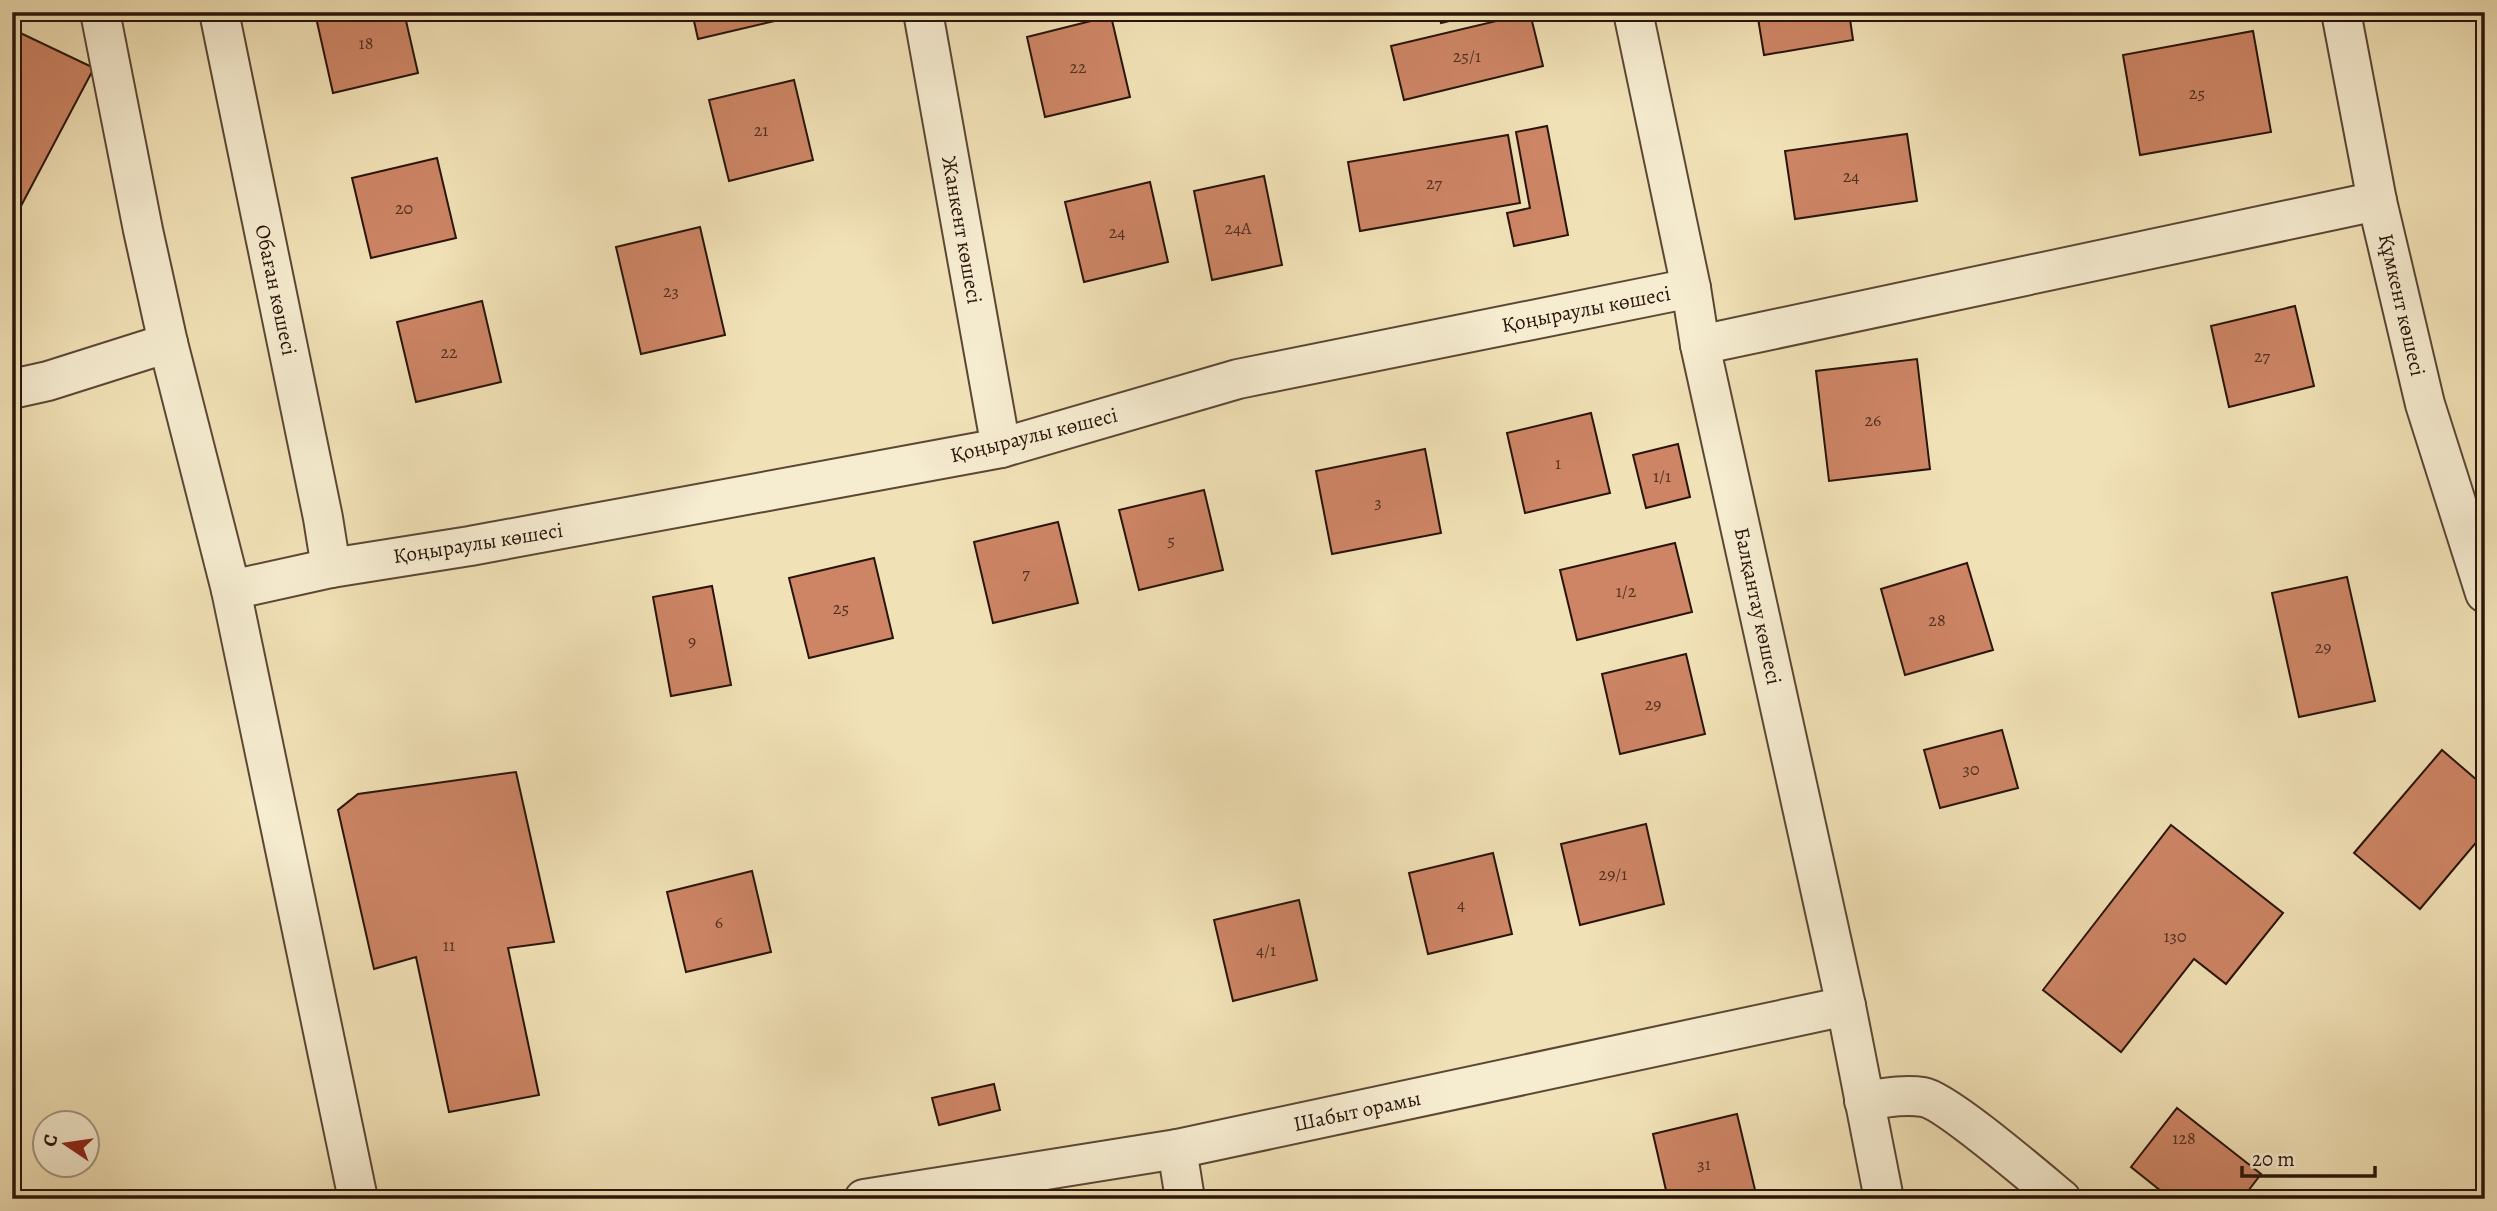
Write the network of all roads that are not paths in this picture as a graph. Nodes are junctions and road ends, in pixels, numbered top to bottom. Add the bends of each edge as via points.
1 (219, 12) edge
2 (923, 12) edge
3 (1633, 12) edge
4 (2342, 12) edge
5 (107, 14) edge
6 (2378, 201) junction
7 (1691, 288) junction
8 (168, 343) junction
9 (1700, 345) junction
10 (12, 389) edge
11 (1001, 448) junction
12 (331, 568) junction
13 (230, 590) junction
14 (2485, 593) edge
15 (1846, 1006) junction
16 (1864, 1101) junction
17 (1177, 1149) junction
18 (358, 1199) edge
19 (864, 1199) edge
20 (1185, 1199) edge
21 (1884, 1199) edge
22 (2061, 1199) edge

1 - 12 street, Обаған көшесі
2 - 11 street, Жанкент көшесі
3 - 7 street, Балқантау көшесі
4 - 6 street, Құмкент көшесі
5 - 8 street via 143,230
6 - 9 street
6 - 14 street, Құмкент көшесі via 2425,404
7 - 9 street, Балқантау көшесі
7 - 11 street, Қоңыраулы көшесі via 1238,379
8 - 10 street
8 - 13 street
9 - 15 street, Балқантау көшесі
11 - 12 street, Қоңыраулы көшесі
12 - 13 street, Қоңыраулы көшесі
13 - 18 street
15 - 16 street, Балқантау көшесі
15 - 17 street, Шабыт орамы
16 - 21 street, Балқантау көшесі
16 - 22 street via 1926,1097
17 - 19 street, Шабыт орамы
17 - 20 street

